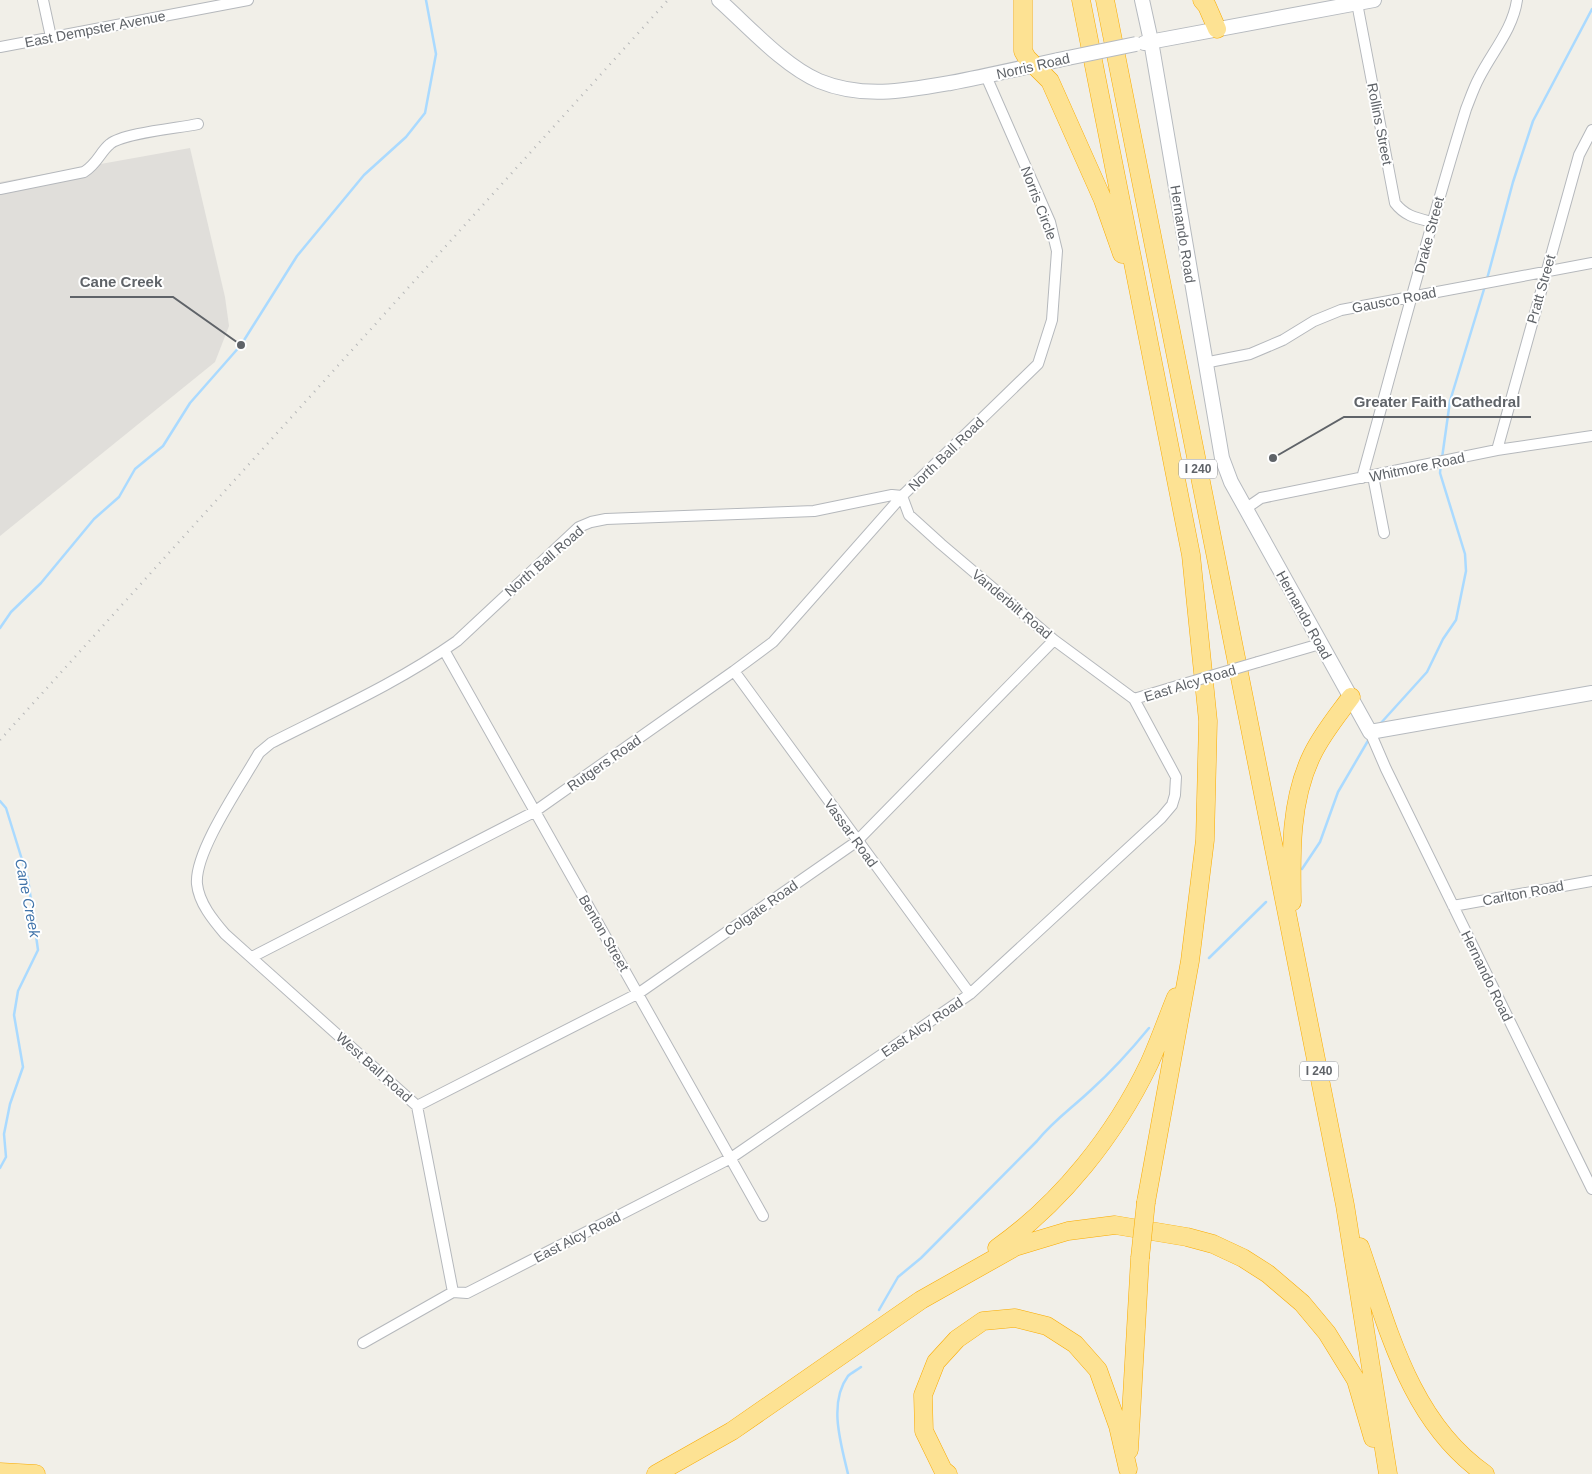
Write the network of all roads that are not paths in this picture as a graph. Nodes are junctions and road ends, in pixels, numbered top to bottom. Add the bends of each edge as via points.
1 (44, 0) edge
2 (248, 0) edge
3 (719, 0) edge
4 (1023, 0) edge
5 (1081, 0) edge
6 (1105, 0) edge
7 (1142, 0) edge
8 (1202, 0) edge
9 (1374, 0) edge
10 (1517, 0) edge
11 (1357, 3) junction
12 (1217, 29) junction
13 (51, 37) junction
14 (1151, 41) junction
15 (0, 47) edge
16 (1034, 65) junction
17 (986, 76) junction
18 (198, 124) dead end
19 (1592, 131) edge
20 (0, 188) edge
21 (1432, 222) junction
22 (1592, 263) edge
23 (1546, 272) junction
24 (1412, 297) junction
25 (1141, 304) junction
26 (1204, 363) junction
27 (1038, 364) joint
28 (1592, 436) edge
29 (1497, 450) junction
30 (1367, 477) junction
31 (902, 496) junction
32 (1245, 509) junction
33 (1384, 533) dead end
34 (1054, 640) junction
35 (1320, 644) junction
36 (444, 650) junction
37 (734, 671) junction
38 (1592, 693) edge
39 (1351, 697) junction
40 (1134, 699) junction
41 (1370, 732) junction
42 (534, 812) junction
43 (856, 842) junction
44 (1592, 880) edge
45 (200, 894) joint
46 (1453, 906) junction
47 (1292, 937) junction
48 (252, 957) junction
49 (1190, 961) junction
50 (638, 993) junction
51 (970, 994) junction
52 (416, 1106) junction
53 (731, 1158) junction
54 (1592, 1189) edge
55 (1345, 1205) junction
56 (764, 1216) dead end
57 (943, 1286) junction
58 (453, 1292) junction
59 (364, 1343) dead end
60 (0, 1472) edge
61 (1128, 1472) edge
62 (36, 1474) edge
63 (656, 1474) edge
64 (948, 1474) edge
65 (1386, 1474) edge
66 (1485, 1474) edge

1 - 13 street
2 - 13 street, East Dempster Avenue
3 - 17 main road, Norris Road via 792,64 819,81 857,92 891,93
4 - 16 highway via 1023,51
5 - 25 highway, I 240
6 - 47 highway, I 240
7 - 14 main road, Hernando Road
8 - 12 highway via 1208,6
9 - 11 main road, Norris Road
10 - 21 street, Drake Street via 1511,20 1478,79 1467,107
11 - 12 main road, Norris Road
11 - 21 street, Rollins Street via 1395,202 1409,216
12 - 14 main road, Norris Road
13 - 15 street, East Dempster Avenue
14 - 16 main road, Norris Road, bridge
14 - 26 main road, Hernando Road
16 - 17 main road, Norris Road
16 - 25 highway via 1050,81 1103,200
17 - 27 street, Norris Circle via 1050,222 1057,251 1052,320
18 - 20 street via 110,143 96,164 84,172
19 - 23 street, Pratt Street via 1579,155
21 - 24 street, Drake Street
22 - 23 street, Gausco Road
23 - 24 street, Gausco Road
23 - 29 street, Pratt Street
24 - 26 street, Gausco Road via 1341,310 1250,354
24 - 30 street, Drake Street
25 - 49 highway, I 240 via 1191,555 1205,680 1208,721 1204,840
26 - 32 main road, Hernando Road via 1222,458
27 - 31 street, North Ball Road
28 - 29 street, Whitmore Road
29 - 30 street, Whitmore Road
30 - 32 street, Whitmore Road via 1261,498
30 - 33 street
31 - 34 street, Vanderbilt Road via 909,515
31 - 36 street, North Ball Road via 892,495 814,511 591,522 558,545
31 - 37 street, Rutgers Road via 773,642
32 - 35 main road, Hernando Road
34 - 40 street, Vanderbilt Road
34 - 43 street, Colgate Road
35 - 39 main road, Hernando Road
35 - 40 street, East Alcy Road, bridge
36 - 42 street, Benton Street
36 - 45 street, North Ball Road via 409,673 271,743 258,753 202,855 197,876
37 - 42 street, Rutgers Road
37 - 43 street, Vassar Road
38 - 41 main road
39 - 41 main road, Hernando Road
39 - 47 highway via 1313,754 1301,784 1293,835
40 - 51 street, East Alcy Road via 1176,777 1172,805
41 - 46 street, Hernando Road
42 - 48 street, Rutgers Road
42 - 50 street, Benton Street
43 - 50 street, Colgate Road
43 - 51 street, Vassar Road
44 - 46 street, Carlton Road
45 - 48 street, West Ball Road via 214,921
46 - 54 street, Hernando Road
47 - 55 highway, I 240
48 - 52 street, West Ball Road
49 - 57 highway via 1148,1065 1106,1137 1057,1196 1010,1239
49 - 61 highway, I 240, bridge via 1146,1202
50 - 52 street, Colgate Road
50 - 53 street, Benton Street
51 - 53 street, East Alcy Road
52 - 58 street, West Ball Road
53 - 56 street, Benton Street
53 - 58 street, East Alcy Road via 467,1293
55 - 65 highway
55 - 66 highway via 1410,1386 1438,1432
57 - 63 highway via 732,1431
57 - 65 highway via 1015,1248 1068,1231 1115,1225 1213,1244 1268,1274 1302,1303 1327,1333 1356,1380
58 - 59 street, East Alcy Road
60 - 62 highway
61 - 64 highway via 1118,1426 1098,1370 1075,1344 1047,1326 1015,1318 983,1321 957,1339 936,1362 923,1395 924,1431

